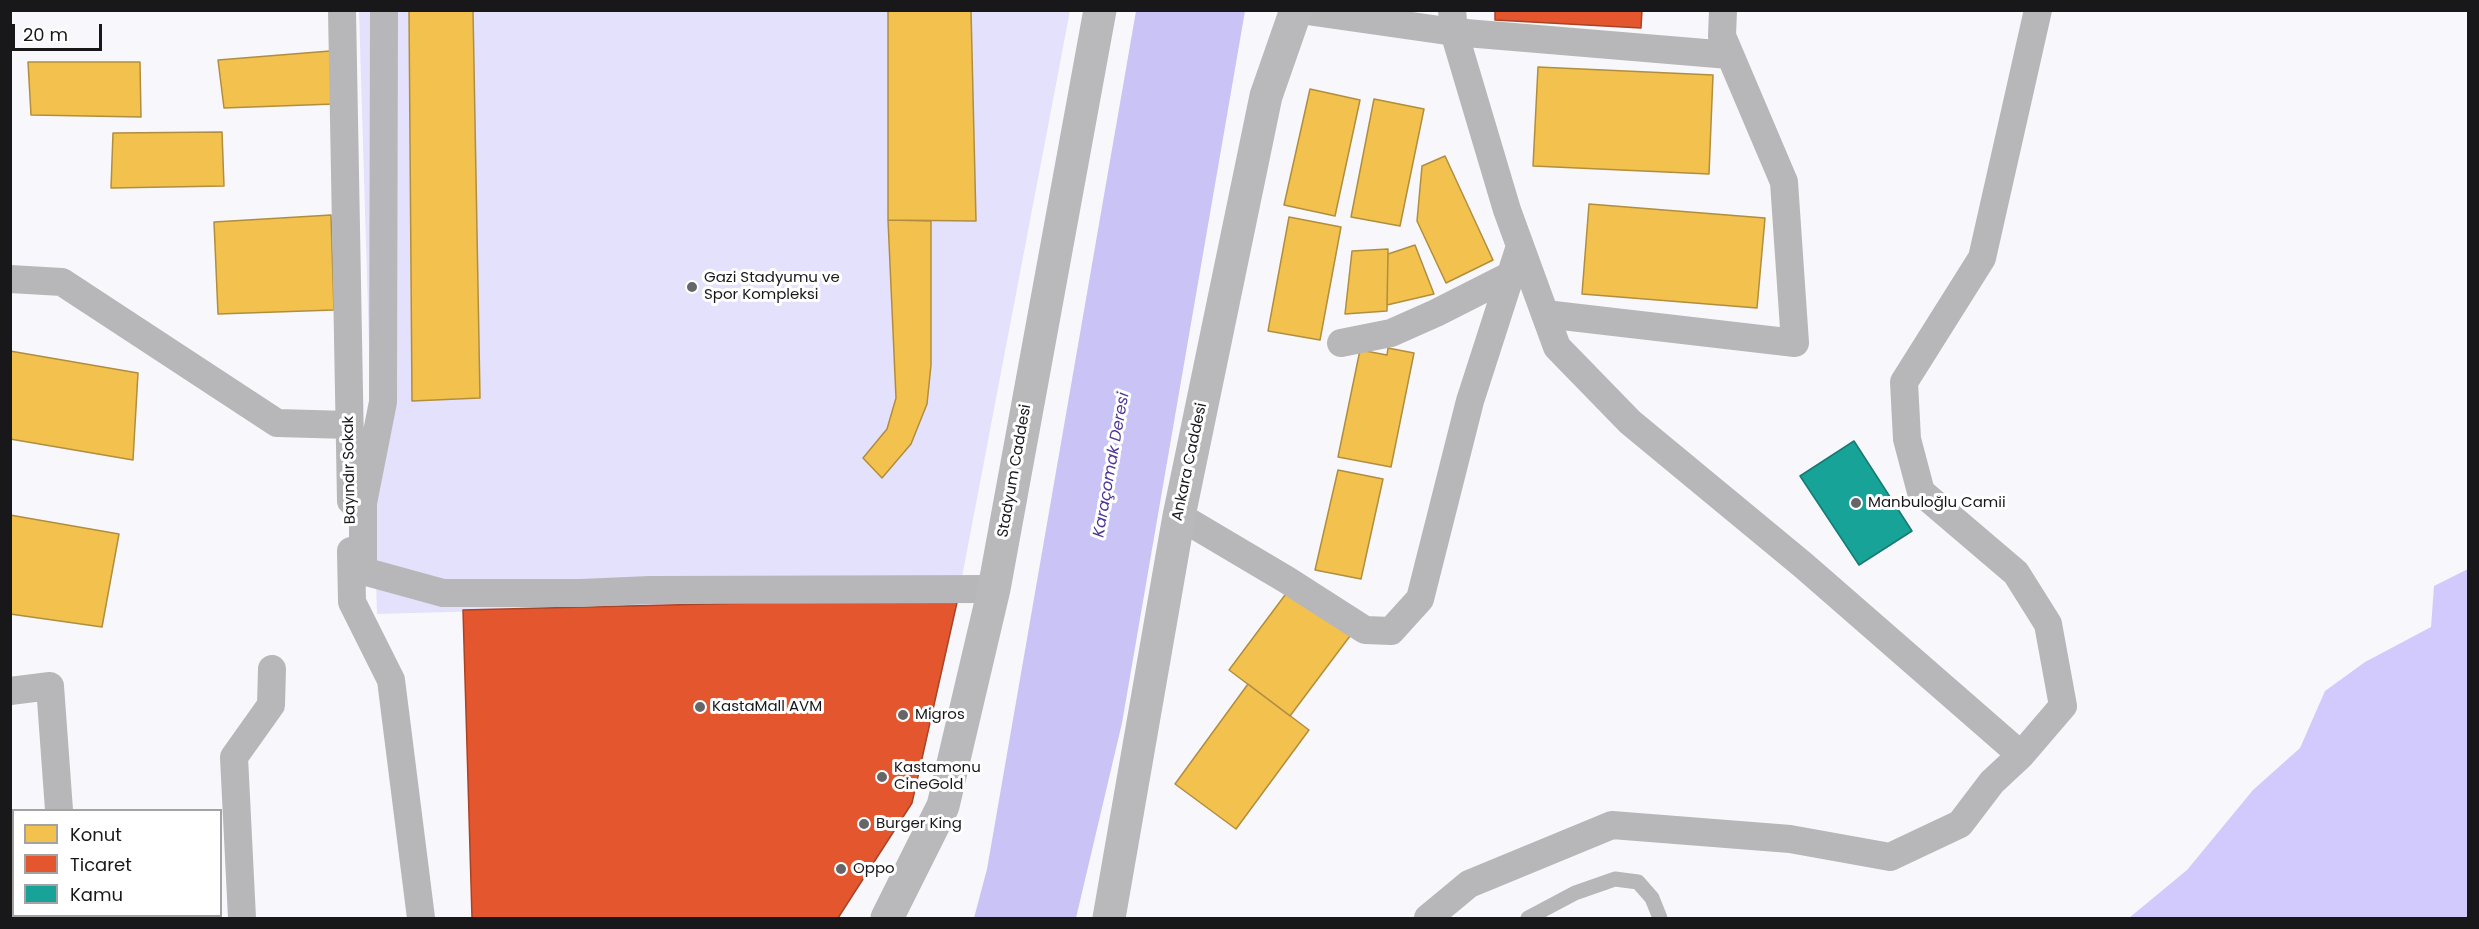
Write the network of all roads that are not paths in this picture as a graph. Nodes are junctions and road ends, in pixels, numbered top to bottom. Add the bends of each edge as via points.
1 (342, 10) edge
2 (384, 10) edge
3 (1100, 10) edge
4 (1296, 10) edge
5 (1300, 10) edge
6 (1723, 10) edge
7 (2038, 10) edge
8 (1453, 21) edge
9 (1729, 55) junction
10 (1520, 246) junction
11 (1511, 275) junction
12 (10, 279) edge
13 (1545, 314) junction
14 (1341, 343) dead end
15 (349, 425) junction
16 (1179, 516) junction
17 (994, 589) junction
18 (272, 669) dead end
19 (10, 691) edge
20 (2021, 755) junction
21 (59, 809) edge
22 (242, 918) edge
23 (421, 918) edge
24 (887, 918) edge
25 (1109, 918) edge
26 (1428, 918) edge
27 (1528, 918) edge
28 (1660, 918) edge

1 - 15 street, Bayındır Sokak
2 - 17 street via 383,402 363,503 363,571 443,593
3 - 17 main road, Stadyum Caddesi
4 - 16 main road, Ankara Caddesi via 1266,96
5 - 8 street
6 - 9 street via 1722,36
7 - 20 street via 1982,258 1904,382 1908,439 1921,492 2016,573 2048,624 2063,706
8 - 9 street
8 - 10 street
9 - 13 street via 1784,182 1795,343
10 - 11 street
10 - 13 street
11 - 14 street via 1391,333
11 - 16 street via 1470,401 1420,599 1391,631 1365,630
12 - 15 street via 62,282 277,423
13 - 20 street via 1557,347 1630,422 1803,565
15 - 23 street, Bayındır Sokak via 352,602 391,680
16 - 25 main road, Ankara Caddesi
17 - 24 main road, Stadyum Caddesi via 943,806
18 - 22 street via 271,705 234,757
19 - 21 street via 50,686
20 - 26 street via 1992,782 1960,824 1890,857 1790,839 1612,825 1469,884
27 - 28 lane via 1575,893 1615,879 1638,882 1652,898

